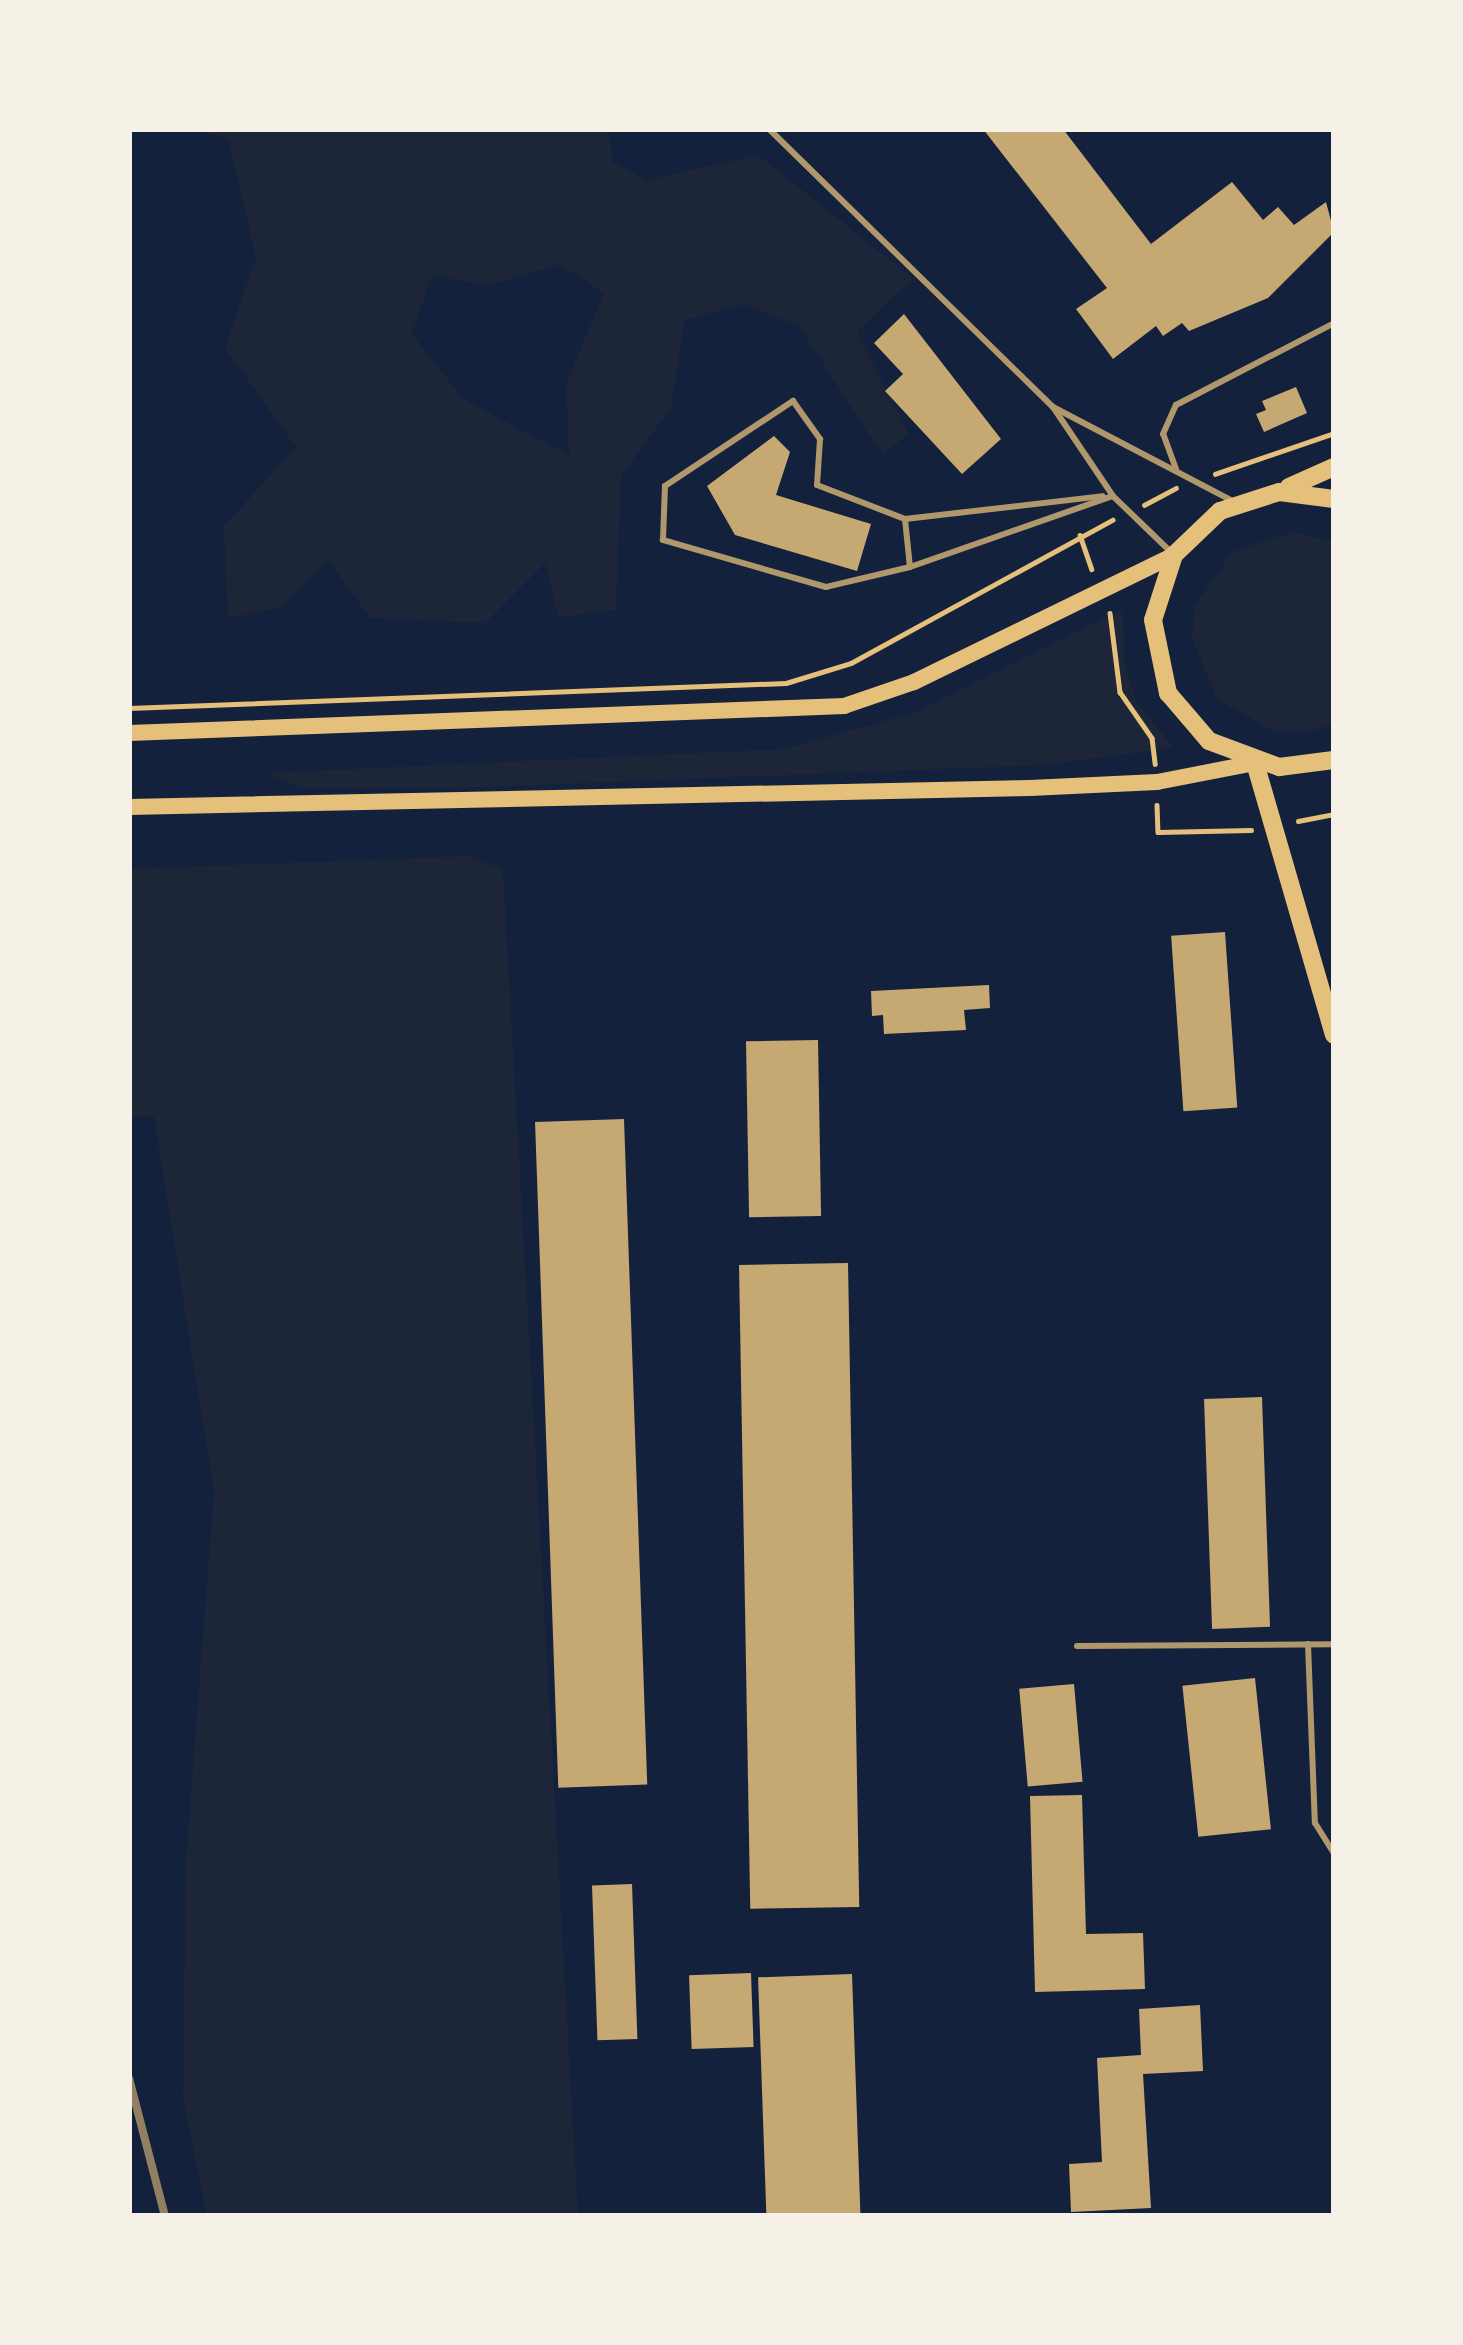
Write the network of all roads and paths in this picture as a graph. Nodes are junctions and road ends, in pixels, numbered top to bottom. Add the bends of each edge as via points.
1 (769, 129) edge
2 (1334, 323) edge
3 (1053, 407) junction
4 (1334, 433) edge
5 (1334, 467) edge
6 (1177, 472) junction
7 (1193, 480) junction
8 (1279, 492) junction
9 (1112, 496) junction
10 (1334, 499) edge
11 (1236, 502) junction
12 (1134, 510) junction
13 (905, 518) junction
14 (1080, 535) junction
15 (1174, 555) junction
16 (910, 567) junction
17 (1099, 588) junction
18 (129, 707) edge
19 (129, 733) edge
20 (1334, 760) edge
21 (1255, 763) junction
22 (1157, 782) junction
23 (129, 807) edge
24 (1334, 814) edge
25 (1272, 826) junction
26 (1334, 1036) edge
27 (1308, 1644) junction
28 (1334, 1644) edge
29 (1076, 1646) dead end
30 (1334, 1854) edge

1 - 3 lane
2 - 6 lane via 1176,405 1162,434
3 - 6 lane
3 - 9 lane
4 - 7 path
5 - 8 main road
6 - 7 lane
7 - 11 lane
7 - 12 path
8 - 10 main road
8 - 11 main road
9 - 12 lane
9 - 13 lane
9 - 16 lane
11 - 15 main road
12 - 14 path
12 - 15 lane
13 - 16 lane
13 - 16 lane via 817,485 820,440 793,401 664,486 663,540 826,587
14 - 17 path
14 - 18 path via 850,664 787,683
15 - 17 main road
15 - 21 main road via 1153,620 1159,669 1189,722
17 - 19 main road via 914,682 844,706
17 - 22 path via 1114,624 1120,692 1152,738
20 - 21 main road
21 - 22 main road
21 - 25 main road
22 - 23 main road
22 - 25 path via 1158,832
24 - 25 path
25 - 26 main road
27 - 28 lane
27 - 29 lane
27 - 30 lane via 1315,1823

